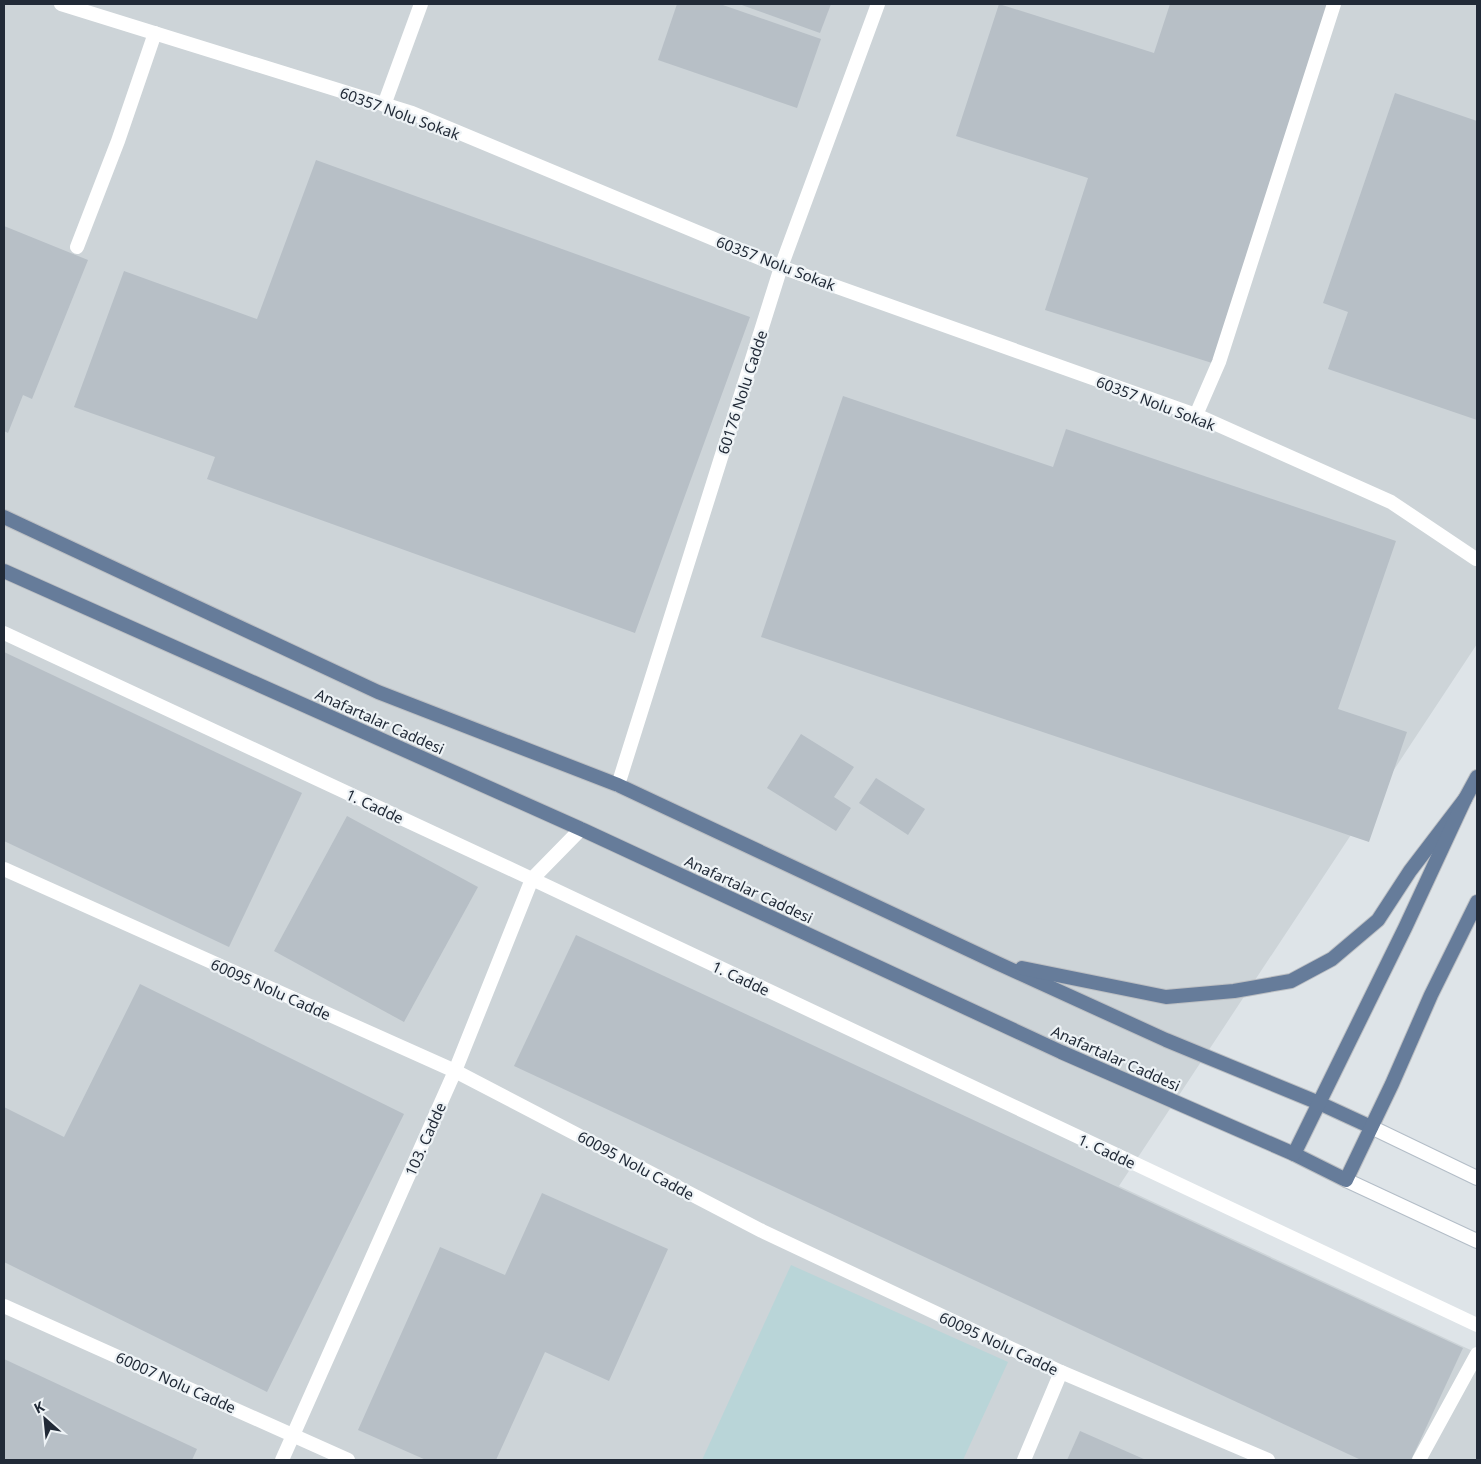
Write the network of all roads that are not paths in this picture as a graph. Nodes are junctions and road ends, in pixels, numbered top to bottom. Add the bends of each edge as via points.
1 (61, 4) edge
2 (421, 4) edge
3 (878, 4) edge
4 (1334, 4) edge
5 (154, 33) junction
6 (384, 105) junction
7 (77, 247) dead end
8 (781, 267) junction
9 (1196, 415) junction
10 (4, 517) edge
11 (1476, 559) dead end
12 (4, 571) edge
13 (4, 633) edge
14 (1477, 777) edge
15 (618, 785) junction
16 (1465, 799) junction
17 (581, 829) junction
18 (4, 869) edge
19 (532, 879) junction
20 (1477, 902) edge
21 (997, 963) junction
22 (456, 1071) junction
23 (1319, 1103) junction
24 (1371, 1127) junction
25 (1294, 1154) junction
26 (1477, 1178) edge
27 (1346, 1180) junction
28 (1477, 1241) edge
29 (4, 1306) edge
30 (1477, 1326) edge
31 (1477, 1354) edge
32 (1061, 1372) junction
33 (294, 1435) junction
34 (282, 1460) edge
35 (348, 1460) edge
36 (1024, 1460) edge
37 (1268, 1460) edge
38 (1419, 1460) edge

1 - 5 street, 60357 Nolu Sokak
2 - 6 street
3 - 8 street, 60176 Nolu Cadde
4 - 9 street via 1219,362
5 - 6 street, 60357 Nolu Sokak
5 - 7 street via 118,141
6 - 8 street, 60357 Nolu Sokak via 412,113
8 - 9 street, 60357 Nolu Sokak
8 - 15 street, 60176 Nolu Cadde
9 - 11 street, 60357 Nolu Sokak via 1391,502
10 - 15 main road, Anafartalar Caddesi via 378,692
12 - 17 main road, Anafartalar Caddesi
13 - 19 street, 1. Cadde
14 - 16 main road
15 - 21 main road, Anafartalar Caddesi
16 - 21 main road via 1410,871 1378,920 1332,959 1291,981 1166,997
16 - 23 main road
17 - 19 street, 103. Cadde
17 - 25 main road, Anafartalar Caddesi via 1061,1052
18 - 22 street, 60095 Nolu Cadde
19 - 22 street, 103. Cadde
19 - 30 street, 1. Cadde
20 - 24 main road
21 - 23 main road, Anafartalar Caddesi via 1166,1040
22 - 32 street, 60095 Nolu Cadde via 762,1231
22 - 33 street, 103. Cadde
23 - 24 main road, Anafartalar Caddesi
23 - 25 main road
24 - 26 street, Anafartalar Caddesi
24 - 27 main road
25 - 27 main road, Anafartalar Caddesi
27 - 28 street, Anafartalar Caddesi
29 - 33 street, 60007 Nolu Cadde
31 - 38 street
32 - 36 street
32 - 37 street, 60095 Nolu Cadde
33 - 34 street, 103. Cadde
33 - 35 street, 60007 Nolu Cadde

